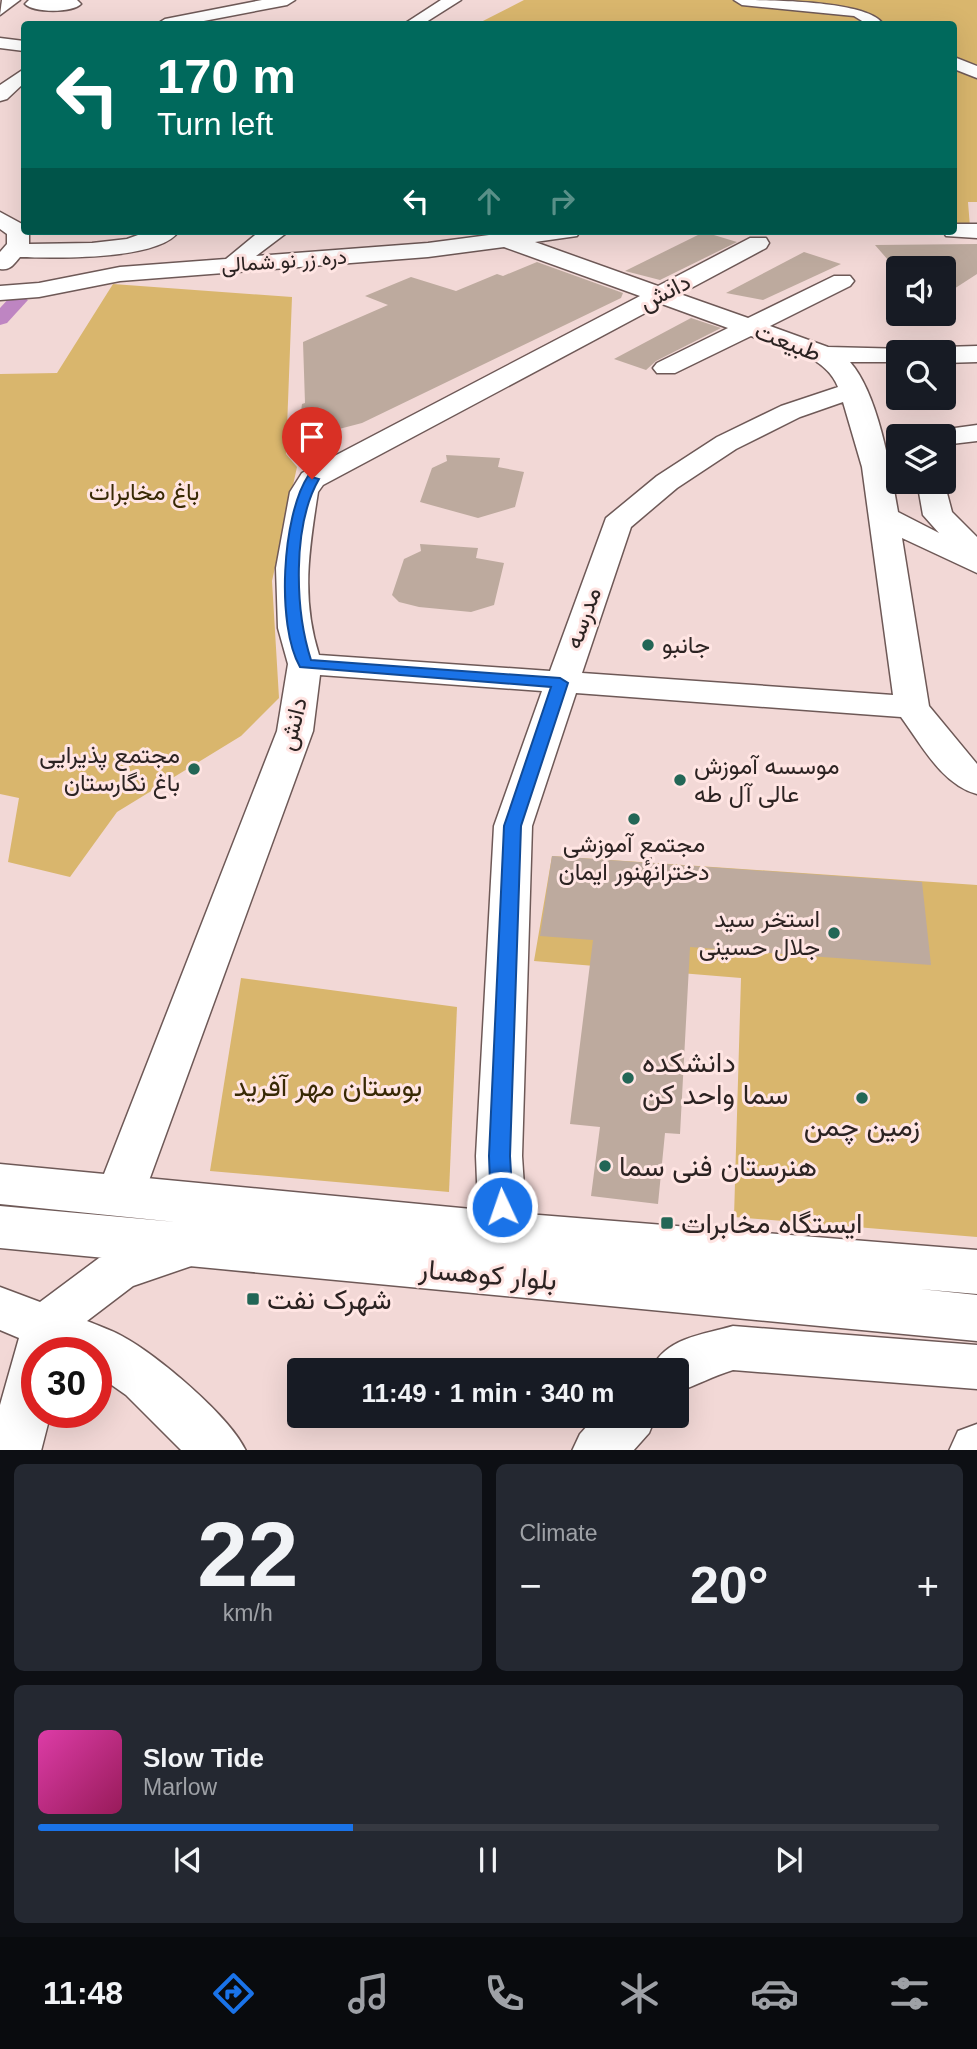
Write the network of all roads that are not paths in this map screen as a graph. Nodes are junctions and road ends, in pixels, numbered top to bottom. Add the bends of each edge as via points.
1 (12, 0) edge
2 (288, 0) edge
3 (414, 0) edge
4 (453, 0) edge
5 (742, 0) edge
6 (75, 2) edge
7 (777, 2) edge
8 (33, 4) dead end
9 (0, 10) edge
10 (434, 14) junction
11 (231, 18) edge
12 (60, 21) edge
13 (198, 21) edge
14 (419, 21) edge
15 (874, 21) edge
16 (0, 43) edge
17 (21, 46) edge
18 (957, 63) edge
19 (977, 73) edge
20 (21, 78) edge
21 (10, 92) edge
22 (21, 209) edge
23 (2, 221) edge
24 (957, 230) edge
25 (977, 231) edge
26 (47, 235) edge
27 (161, 235) edge
28 (269, 235) edge
29 (541, 235) edge
30 (507, 240) junction
31 (758, 243) dead end
32 (10, 254) edge
33 (233, 265) junction
34 (842, 281) dead end
35 (0, 293) edge
36 (656, 296) junction
37 (750, 327) junction
38 (886, 354) edge
39 (977, 354) edge
40 (825, 355) junction
41 (956, 355) edge
42 (666, 368) dead end
43 (852, 391) junction
44 (977, 433) edge
45 (956, 435) edge
46 (934, 494) edge
47 (884, 517) junction
48 (977, 554) edge
49 (977, 564) edge
50 (305, 664) junction
51 (560, 683) junction
52 (912, 707) junction
53 (977, 783) edge
54 (0, 1184) edge
55 (119, 1197) junction
56 (0, 1227) edge
57 (503, 1233) junction
58 (192, 1246) junction
59 (977, 1272) edge
60 (0, 1308) edge
61 (977, 1318) edge
62 (30, 1337) edge
63 (52, 1337) edge
64 (112, 1357) edge
65 (689, 1361) edge
66 (977, 1367) edge
67 (21, 1424) edge
68 (619, 1428) edge
69 (14, 1450) edge
70 (218, 1450) edge
71 (600, 1450) edge

1 - 9 street
2 - 11 street
3 - 10 street
4 - 10 street
5 - 7 street
6 - 8 street
6 - 12 street
7 - 15 street via 857,11
10 - 14 street
11 - 13 street
16 - 17 street
18 - 19 street
20 - 21 street
22 - 23 street
23 - 32 street via 18,231
24 - 25 street
26 - 32 street
27 - 32 street via 116,249
28 - 33 street
29 - 30 street, دره زر نو شمالی
30 - 33 street, دره زر نو شمالی
30 - 36 street, طبیعت
31 - 36 street, دانش
33 - 35 street, دره زر نو شمالی via 120,274
34 - 37 street
36 - 37 street, طبیعت
36 - 50 street, دانش via 312,479 304,492 291,568 294,628
37 - 40 street, طبیعت
37 - 42 street
38 - 40 street
39 - 41 street
40 - 43 street, طبیعت via 845,372
43 - 47 street, طبیعت via 876,467
43 - 51 street, مدرسه via 815,400 766,423 653,492 617,524
44 - 45 street
46 - 48 street via 939,515
47 - 49 street
47 - 52 street, طبیعت
50 - 51 street
50 - 55 street, دانش via 295,731
51 - 52 street
51 - 57 street, مدرسه via 513,826 499,1156
52 - 53 street, طبیعت via 954,763
54 - 55 main road, بلوار کوهسار
55 - 57 main road, بلوار کوهسار
56 - 58 main road, بلوار کوهسار
57 - 59 main road, بلوار کوهسار
58 - 61 main road, بلوار کوهسار
58 - 63 street via 116,1272
60 - 62 street
64 - 70 street via 144,1379
65 - 66 street via 733,1348
67 - 69 street
68 - 71 street

